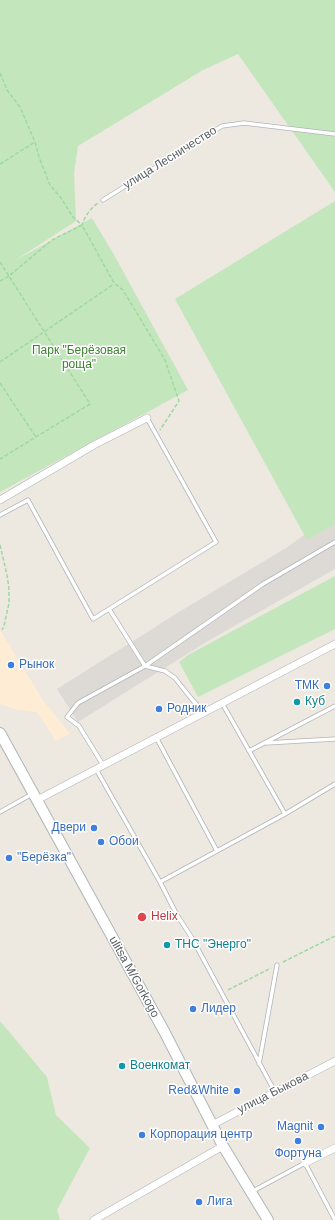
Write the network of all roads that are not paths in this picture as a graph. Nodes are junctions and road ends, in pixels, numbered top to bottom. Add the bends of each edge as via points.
1 (335, 134) edge
2 (103, 200) road end
3 (147, 418) joint
4 (0, 500) edge
5 (0, 515) edge
6 (335, 542) edge
7 (109, 609) junction
8 (335, 644) edge
9 (145, 666) junction
10 (222, 702) junction
11 (335, 706) edge
12 (203, 712) junction
13 (0, 734) edge
14 (156, 737) junction
15 (335, 739) edge
16 (263, 743) junction
17 (249, 751) junction
18 (100, 767) junction
19 (335, 784) edge
20 (35, 797) junction
21 (0, 812) edge
22 (285, 814) junction
23 (217, 851) junction
24 (160, 882) junction
25 (278, 965) dead end
26 (335, 1061) edge
27 (260, 1064) junction
28 (275, 1092) junction
29 (212, 1125) junction
30 (223, 1146) junction
31 (335, 1148) edge
32 (305, 1163) junction
33 (251, 1192) junction
34 (94, 1220) edge
35 (268, 1220) edge
36 (335, 1220) edge

1 - 2 lane, улица Лесничество via 244,123 222,126
3 - 4 street via 94,445
3 - 7 lane via 216,542
5 - 7 lane via 28,500 93,619
6 - 9 lane via 263,584
7 - 9 lane
8 - 10 street
9 - 12 lane via 165,671 175,678
9 - 18 lane via 78,703 67,717 79,726
10 - 12 street
10 - 17 lane
11 - 16 lane
12 - 14 street
13 - 20 main road, ulitsa M/Gorkogo
14 - 18 street
14 - 23 lane
15 - 16 lane
16 - 17 lane
17 - 22 lane
18 - 20 street
18 - 24 lane
19 - 22 lane
20 - 21 lane
20 - 29 main road, ulitsa M/Gorkogo via 164,1031
22 - 23 lane
23 - 24 lane
24 - 27 lane
25 - 27 lane
26 - 28 street, улица Быкова
27 - 28 lane
28 - 29 street, улица Быкова
29 - 30 main road, ulitsa M/Gorkogo
30 - 33 main road, ulitsa M/Gorkogo
30 - 34 street
31 - 32 street
32 - 33 lane
32 - 36 lane
33 - 35 main road, ulitsa M/Gorkogo

